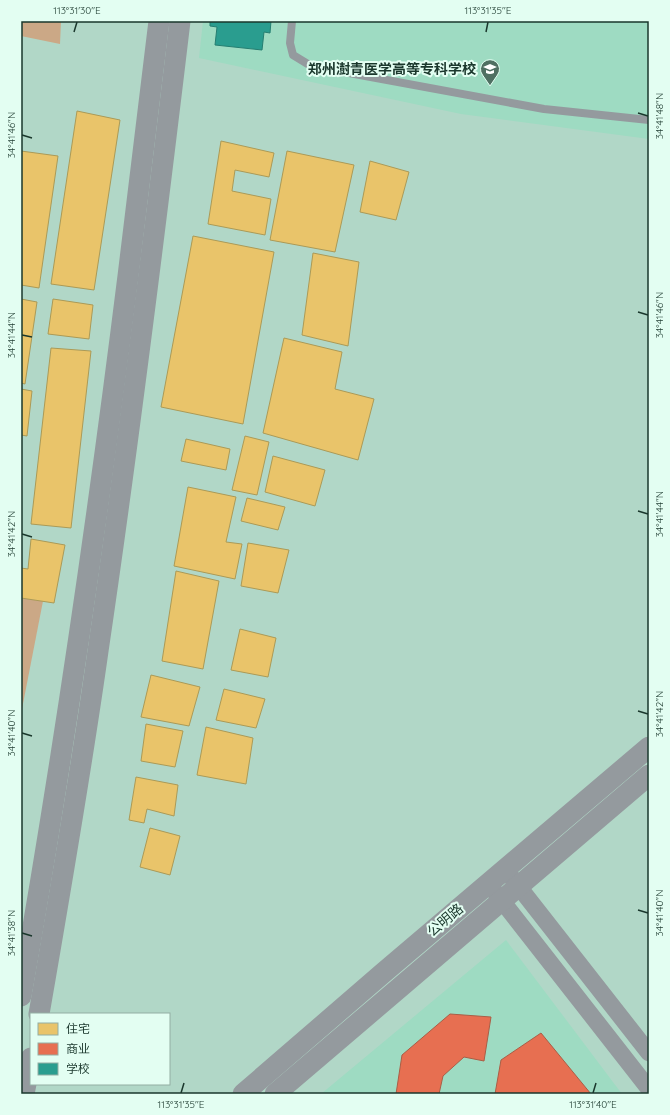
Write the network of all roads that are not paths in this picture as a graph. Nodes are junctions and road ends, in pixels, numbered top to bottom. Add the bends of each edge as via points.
1 (159, 21) edge
2 (180, 21) edge
3 (292, 21) edge
4 (649, 120) edge
5 (649, 747) edge
6 (649, 775) edge
7 (505, 869) junction
8 (488, 884) junction
9 (518, 886) junction
10 (502, 900) junction
11 (21, 996) edge
12 (39, 1013) edge
13 (649, 1053) edge
14 (30, 1063) edge
15 (649, 1089) edge
16 (24, 1094) edge
17 (242, 1094) edge
18 (275, 1094) edge

1 - 11 street via 129,275 81,626
2 - 12 street via 149,277 99,644
3 - 4 lane via 290,43 293,56 311,66 544,109
5 - 7 street, 公明路
6 - 9 street, 公明路
7 - 8 street, 公明路
7 - 9 street
8 - 10 street
8 - 17 street, 公明路
9 - 10 street, 公明路
9 - 13 street
10 - 15 street
10 - 18 street, 公明路
14 - 16 street

